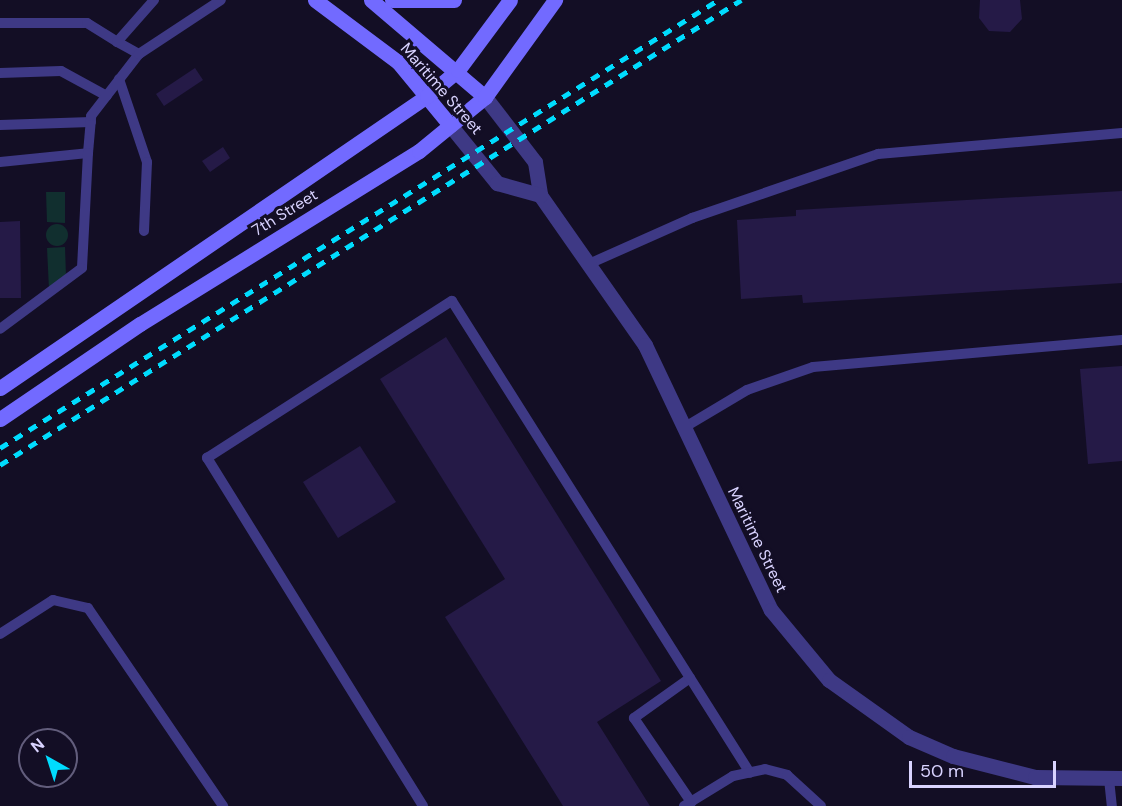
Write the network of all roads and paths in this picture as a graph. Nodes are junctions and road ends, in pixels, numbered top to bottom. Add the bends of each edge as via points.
1 (154, 0) edge
2 (221, 0) edge
3 (315, 0) edge
4 (371, 0) edge
5 (392, 0) edge
6 (454, 0) edge
7 (510, 0) edge
8 (555, 0) edge
9 (0, 23) edge
10 (117, 42) junction
11 (139, 54) junction
12 (458, 70) junction
13 (0, 73) edge
14 (119, 80) junction
15 (107, 96) junction
16 (426, 96) junction
17 (485, 97) junction
18 (91, 122) junction
19 (0, 125) edge
20 (450, 125) junction
21 (1122, 134) edge
22 (88, 153) junction
23 (0, 162) edge
24 (540, 195) junction
25 (144, 231) dead end
26 (591, 262) junction
27 (0, 329) edge
28 (1122, 340) edge
29 (0, 388) edge
30 (0, 419) edge
31 (685, 427) junction
32 (0, 634) edge
33 (690, 678) junction
34 (750, 772) junction
35 (1116, 778) edge
36 (688, 804) edge
37 (223, 806) edge
38 (423, 806) edge
39 (821, 806) edge
40 (1112, 806) edge

1 - 10 lane
2 - 11 lane
3 - 16 main road, Maritime Street via 398,62
4 - 12 main road, Maritime Street
5 - 6 main road
7 - 12 main road, 7th Street
8 - 17 main road, 7th Street
9 - 10 lane via 87,23
10 - 11 lane
11 - 14 lane
12 - 16 main road, 7th Street
12 - 17 main road, Maritime Street
13 - 15 lane via 61,71
14 - 15 lane
14 - 25 lane via 147,162
15 - 18 lane
16 - 20 main road, Maritime Street
16 - 29 main road, 7th Street
17 - 20 main road, 7th Street
17 - 24 street, Maritime Street via 535,162
18 - 19 lane
18 - 22 lane
20 - 24 street, Maritime Street via 497,183
20 - 30 main road, 7th Street via 419,151 140,324
21 - 26 lane via 878,154 692,218
22 - 23 lane
22 - 27 lane via 82,268
24 - 26 street, Maritime Street
26 - 31 street, Maritime Street via 645,345
28 - 31 lane via 813,367 747,390
31 - 35 street, Maritime Street via 750,573 771,610 829,680 909,737 953,756 1035,777
32 - 37 lane via 53,600 88,608
33 - 34 lane
33 - 36 lane via 634,718
33 - 38 lane via 452,301 207,458
34 - 36 lane
34 - 39 lane via 765,769 787,776
35 - 40 lane

